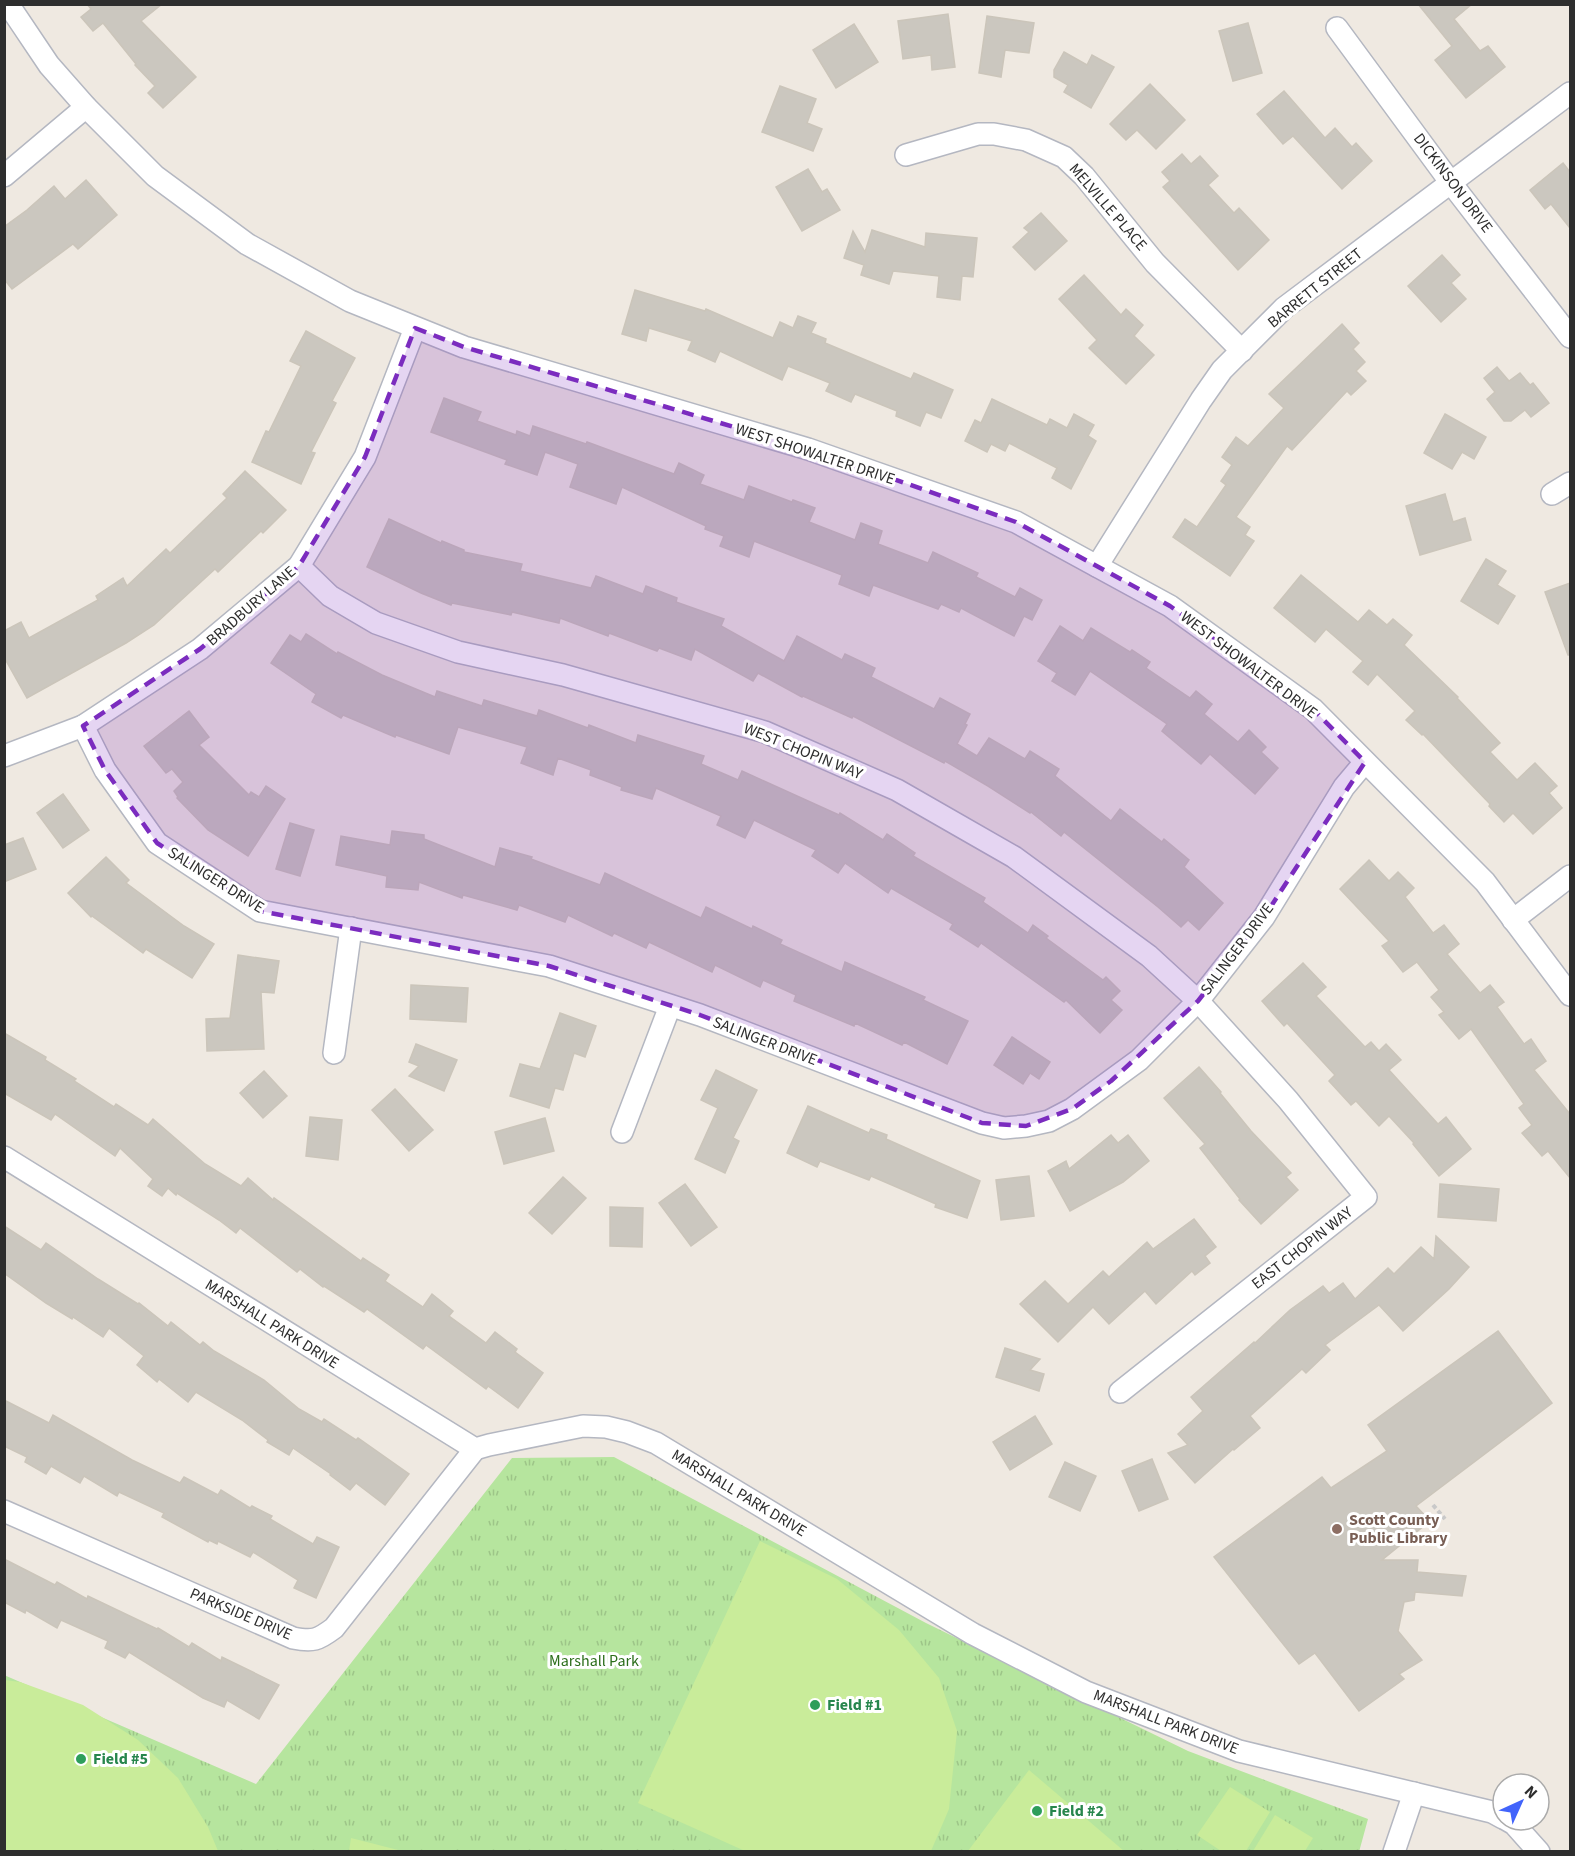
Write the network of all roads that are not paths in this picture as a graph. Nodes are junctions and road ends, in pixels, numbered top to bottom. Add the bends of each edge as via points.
1 (8, 4) edge
2 (1337, 28) dead end
3 (1570, 93) edge
4 (86, 107) junction
5 (906, 155) dead end
6 (4, 176) edge
7 (1451, 183) junction
8 (415, 328) junction
9 (1570, 337) edge
10 (1242, 351) junction
11 (1570, 483) edge
12 (1552, 494) dead end
13 (299, 566) junction
14 (1097, 566) junction
15 (83, 726) junction
16 (4, 756) edge
17 (1365, 762) junction
18 (1570, 876) edge
19 (1513, 920) junction
20 (351, 927) junction
21 (1570, 995) edge
22 (1198, 1001) junction
23 (670, 1006) junction
24 (334, 1053) dead end
25 (622, 1132) dead end
26 (4, 1157) edge
27 (1120, 1392) dead end
28 (475, 1449) junction
29 (4, 1510) edge
30 (1414, 1793) junction
31 (1491, 1812) edge
32 (1521, 1832) edge
33 (1394, 1851) edge
34 (1539, 1851) edge

1 - 4 street, WEST SHOWALTER DRIVE via 49,65
2 - 7 street, DICKINSON DRIVE
3 - 7 street, BARRETT STREET
4 - 6 street
4 - 8 street, WEST SHOWALTER DRIVE via 155,176 247,244 350,301
5 - 10 street, MELVILLE PLACE via 978,134 994,134 1026,140 1064,157 1155,263
7 - 9 street, DICKINSON DRIVE
7 - 10 street, BARRETT STREET via 1284,308
8 - 13 street, BRADBURY LANE via 364,457
8 - 14 street, WEST SHOWALTER DRIVE via 464,347 808,449 1016,522
10 - 14 street, BARRETT STREET via 1222,370 1201,400
11 - 12 street
13 - 15 street, BRADBURY LANE via 200,650
13 - 22 street, WEST CHOPIN WAY via 330,596 376,623 458,652 563,675 765,732 897,790 1014,857 1149,956
14 - 17 street, WEST SHOWALTER DRIVE via 1170,606 1313,709
15 - 16 street, BRADBURY LANE
15 - 20 street, SALINGER DRIVE via 105,770 157,843 260,911
17 - 19 street, WEST SHOWALTER DRIVE via 1485,882
17 - 22 street, SALINGER DRIVE via 1344,787 1264,917
18 - 19 street
19 - 21 street, WEST SHOWALTER DRIVE
20 - 23 street, SALINGER DRIVE via 549,966
20 - 24 street
22 - 23 street, SALINGER DRIVE via 1139,1060 1072,1109 1048,1121 1004,1128
22 - 27 street, EAST CHOPIN WAY via 1288,1100 1366,1197
23 - 25 street
26 - 28 street, MARSHALL PARK DRIVE
28 - 29 street, PARKSIDE DRIVE via 334,1628 309,1641 293,1638
28 - 30 street, MARSHALL PARK DRIVE via 584,1426 627,1432 656,1443 974,1634 1086,1692 1239,1751
30 - 31 street, MARSHALL PARK DRIVE
30 - 33 street
32 - 34 street

